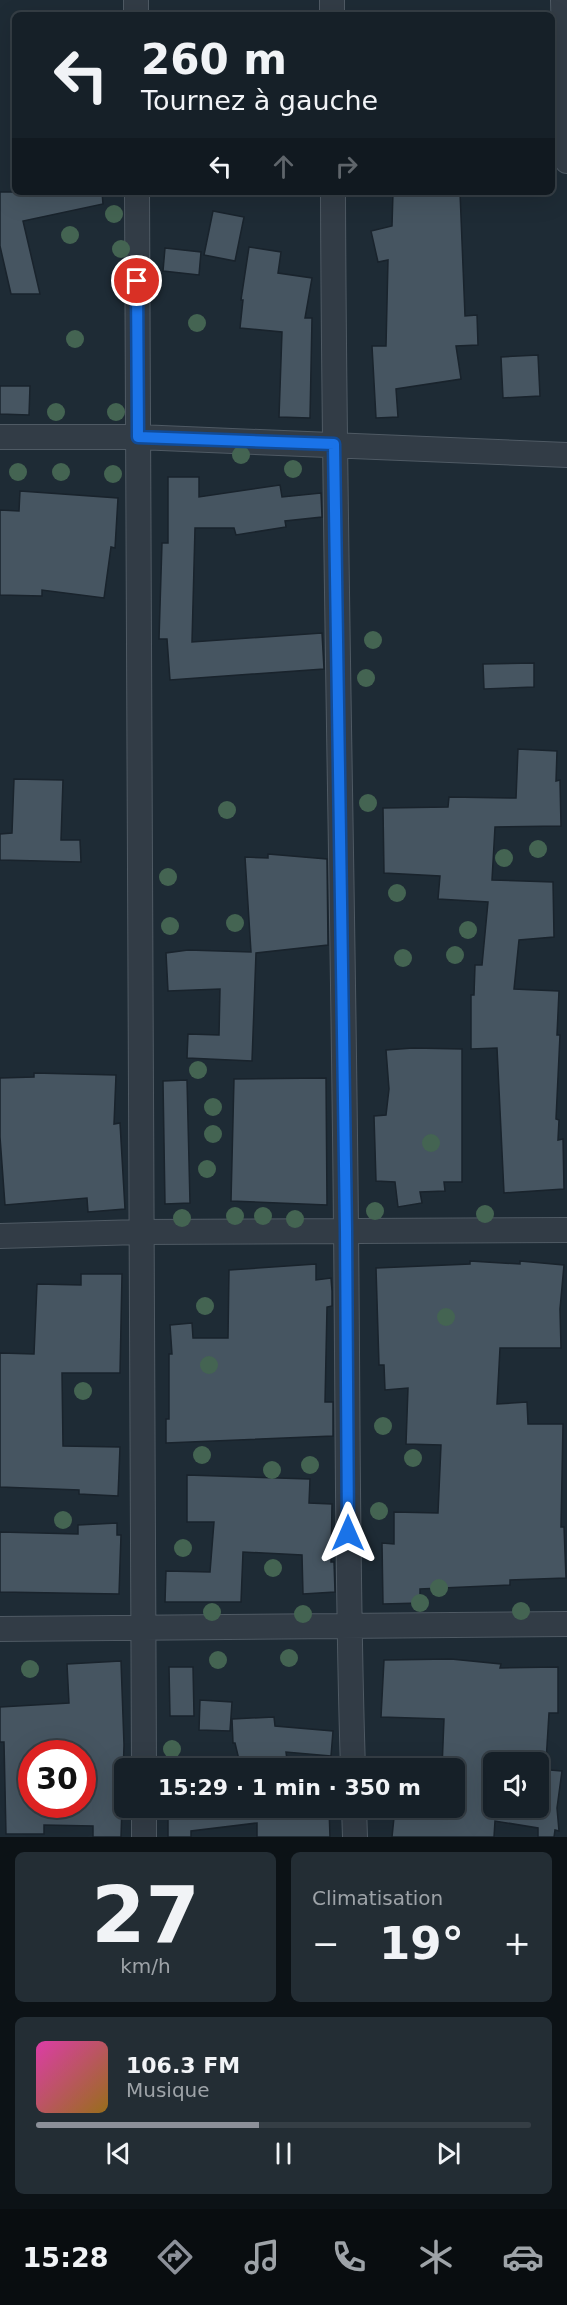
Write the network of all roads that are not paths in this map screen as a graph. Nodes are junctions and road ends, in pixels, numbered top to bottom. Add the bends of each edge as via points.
1 (563, 0) edge
2 (567, 161) edge
3 (137, 195) edge
4 (333, 195) edge
5 (0, 437) edge
6 (138, 437) junction
7 (334, 444) junction
8 (567, 455) edge
9 (346, 1230) junction
10 (567, 1230) edge
11 (140, 1232) junction
12 (0, 1236) edge
13 (567, 1624) edge
14 (349, 1626) junction
15 (143, 1628) junction
16 (0, 1629) edge
17 (144, 1758) edge
18 (353, 1758) edge
19 (144, 1818) edge
20 (354, 1818) edge
21 (144, 1837) edge
22 (355, 1837) edge

1 - 2 street
3 - 6 street
4 - 7 street
5 - 6 street
6 - 7 street
6 - 11 street
7 - 8 street
7 - 9 street
9 - 10 street
9 - 11 street
9 - 14 street
11 - 12 street
11 - 15 street
13 - 14 street
14 - 15 street
14 - 18 street
15 - 16 street
15 - 17 street
19 - 21 street
20 - 22 street

